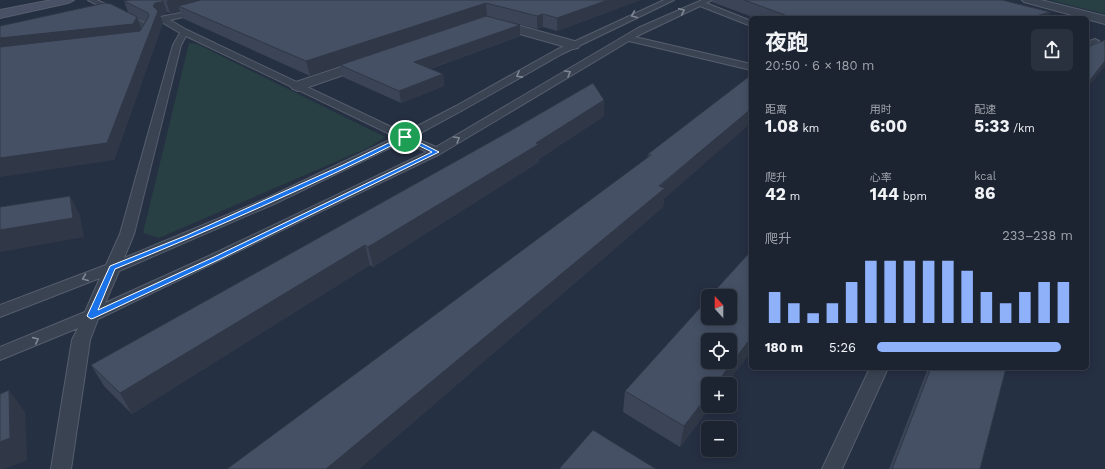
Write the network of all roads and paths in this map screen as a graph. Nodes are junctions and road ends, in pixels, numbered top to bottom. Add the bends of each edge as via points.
1 (49, 0) edge
2 (68, 0) edge
3 (92, 0) edge
4 (670, 0) edge
5 (1028, 0) edge
6 (704, 2) edge
7 (207, 9) edge
8 (0, 10) edge
9 (0, 14) edge
10 (1105, 20) edge
11 (480, 23) edge
12 (749, 23) edge
13 (184, 32) junction
14 (628, 38) junction
15 (1095, 41) dead end
16 (134, 42) edge
17 (1089, 44) edge
18 (573, 45) junction
19 (385, 56) edge
20 (749, 67) edge
21 (298, 86) junction
22 (405, 137) junction
23 (436, 152) junction
24 (113, 267) junction
25 (0, 311) edge
26 (91, 316) junction
27 (0, 354) edge
28 (878, 370) edge
29 (61, 469) edge
30 (832, 469) edge

1 - 8 main road
2 - 9 main road
3 - 16 lane via 148,28 142,42
4 -> 18 lane
5 - 10 street
6 - 12 lane
14 -> 6 lane
7 - 13 lane via 163,19
11 - 18 street via 487,21
13 - 21 lane
13 - 24 lane via 178,45 128,234
14 - 20 lane
23 -> 14 lane
15 - 17 lane
18 -> 22 lane
19 - 21 street
21 - 22 lane
22 - 23 lane
22 - 24 lane via 187,237
23 - 26 lane
24 -> 25 lane
24 - 26 lane
27 -> 26 lane
26 - 29 lane via 81,340
28 - 30 lane

